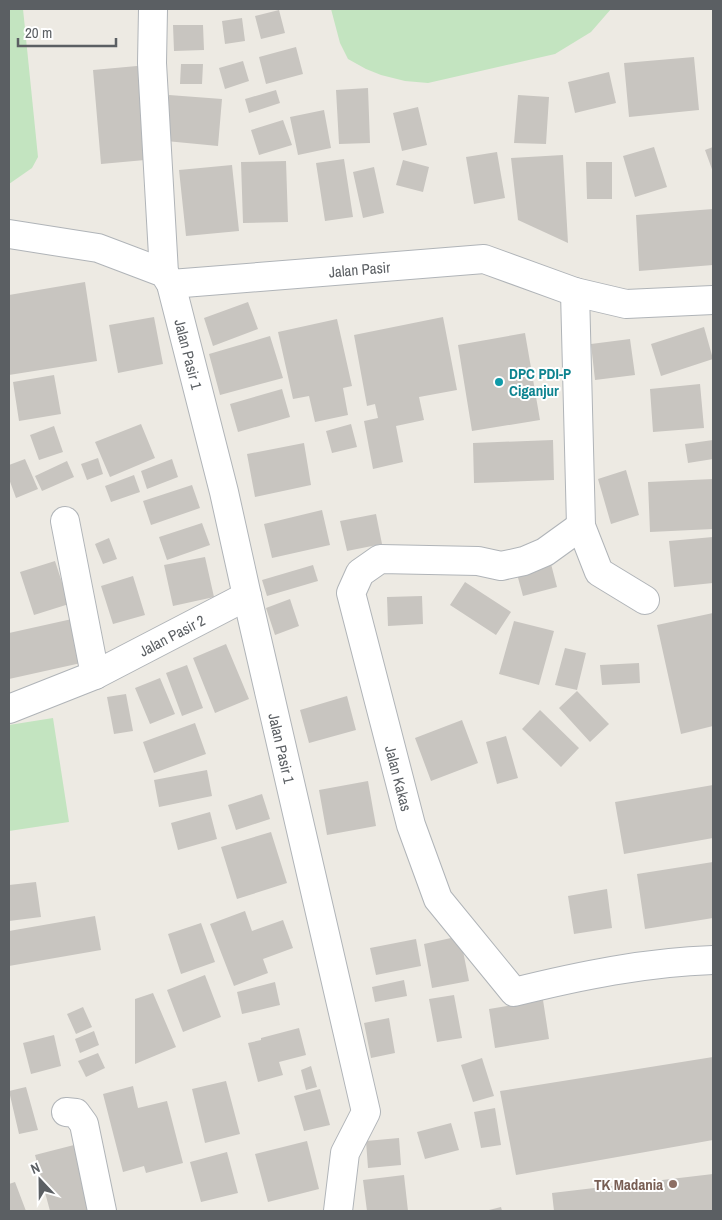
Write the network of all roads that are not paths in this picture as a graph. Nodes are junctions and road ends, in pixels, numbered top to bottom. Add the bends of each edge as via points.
1 (152, 9) edge
2 (9, 234) edge
3 (167, 278) junction
4 (575, 292) junction
5 (713, 300) edge
6 (65, 521) dead end
7 (581, 526) junction
8 (247, 596) junction
9 (645, 600) dead end
10 (95, 675) junction
11 (9, 709) edge
12 (713, 960) edge
13 (66, 1112) dead end
14 (102, 1211) edge
15 (338, 1211) edge

1 - 3 street, Jalan Pasir 1 via 152,63
2 - 3 street, Jalan Pasir via 98,248
3 - 4 street, Jalan Pasir via 484,259
3 - 8 street, Jalan Pasir 1 via 224,492
4 - 5 street, Jalan Pasir via 626,304
4 - 7 street
6 - 10 street
7 - 9 street via 600,572
7 - 12 street, Jalan Kakas via 544,552 501,566 478,561 380,560 360,573 352,593 411,825 438,900 514,992 589,974
8 - 10 street, Jalan Pasir 2
8 - 15 street, Jalan Pasir 1 via 366,1112 345,1153
10 - 11 street, Jalan Pasir 2
13 - 14 street via 76,1113 84,1124

